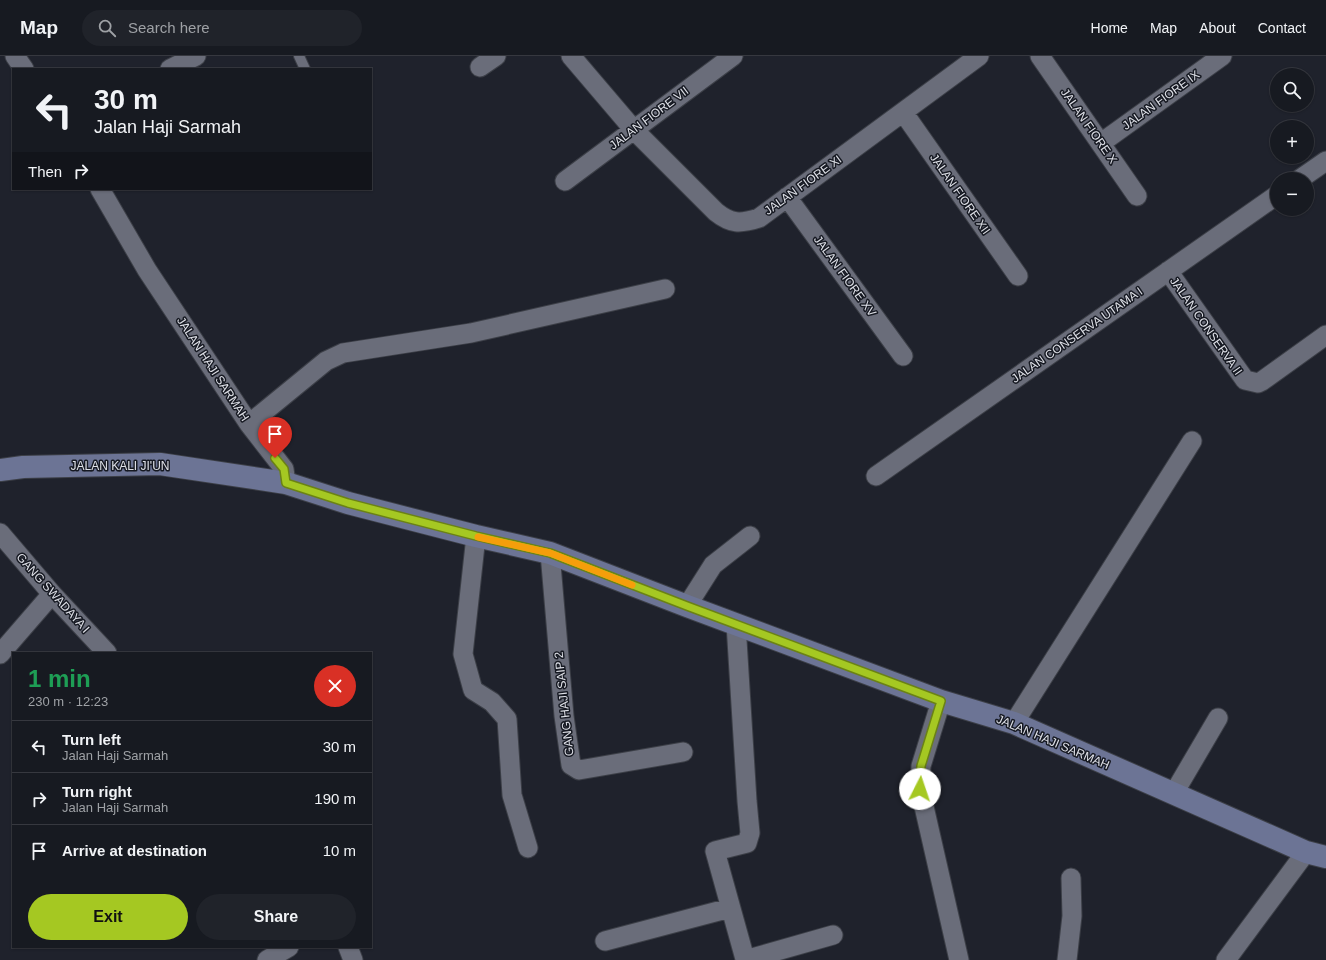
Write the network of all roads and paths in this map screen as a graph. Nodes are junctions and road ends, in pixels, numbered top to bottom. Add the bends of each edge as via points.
1 (15, 56) edge
2 (196, 56) edge
3 (300, 56) edge
4 (496, 56) edge
5 (571, 56) edge
6 (734, 56) edge
7 (979, 56) edge
8 (1040, 56) edge
9 (1222, 56) edge
10 (480, 67) dead end
11 (23, 68) edge
12 (172, 68) edge
13 (305, 68) edge
14 (903, 112) junction
15 (634, 130) junction
16 (1101, 143) junction
17 (1326, 161) edge
18 (1310, 172) edge
19 (565, 181) dead end
20 (101, 190) edge
21 (1137, 196) dead end
22 (787, 197) junction
23 (1270, 200) edge
24 (1168, 271) junction
25 (1018, 276) dead end
26 (665, 289) dead end
27 (1326, 335) edge
28 (903, 356) dead end
29 (249, 424) junction
30 (1192, 441) dead end
31 (0, 470) edge
32 (876, 476) dead end
33 (286, 483) junction
34 (0, 533) edge
35 (476, 536) junction
36 (750, 536) dead end
37 (550, 553) junction
38 (52, 594) junction
39 (687, 606) junction
40 (736, 624) junction
41 (106, 652) edge
42 (0, 654) edge
43 (941, 701) junction
44 (1218, 718) dead end
45 (1014, 723) junction
46 (683, 752) dead end
47 (1174, 793) junction
48 (528, 848) dead end
49 (1316, 855) edge
50 (1071, 878) dead end
51 (730, 908) junction
52 (833, 935) dead end
53 (605, 941) dead end
54 (287, 948) edge
55 (348, 948) edge
56 (267, 960) edge
57 (353, 960) edge
58 (745, 960) edge
59 (959, 960) edge
60 (1067, 960) edge
61 (1226, 960) edge

1 - 11 street
2 - 12 street
3 - 13 lane
4 - 10 street
5 - 15 street, JALAN FIORE XI
6 - 15 street, JALAN FIORE VII
7 - 14 street, JALAN FIORE XI
8 - 16 street, JALAN FIORE X
9 - 16 street, JALAN FIORE IX
14 - 22 street, JALAN FIORE XI
14 - 25 street, JALAN FIORE XII
15 - 19 street, JALAN FIORE VII
15 - 22 street, JALAN FIORE XI via 726,220 745,222 758,218
16 - 21 street, JALAN FIORE X
17 - 18 street
20 - 29 street, JALAN HAJI SARMAH via 147,270
22 - 28 street, JALAN FIORE XV
23 - 24 street, JALAN CONSERVA UTAMA I
24 - 27 street, JALAN CONSERVA II via 1245,380 1258,383 1262,381
24 - 32 street, JALAN CONSERVA UTAMA I
26 - 29 street via 471,333 342,353 326,361
29 - 33 street, JALAN HAJI SARMAH via 284,469
30 - 45 street
31 - 33 street, JALAN KALI JI'UN via 23,467 160,464
33 - 35 street, JALAN HAJI SARMAH via 348,503
34 - 38 street, GANG SWADAYA I
35 - 37 street, JALAN HAJI SARMAH
35 - 48 street via 463,654 473,690 492,702 507,719 512,794
36 - 39 street via 714,565
37 - 39 street, JALAN HAJI SARMAH
37 - 46 street, GANG HAJI SAIP 2 via 564,716 571,765 579,770
38 - 41 street, GANG SWADAYA I
38 - 42 street
39 - 40 street, JALAN HAJI SARMAH
40 - 43 street, JALAN HAJI SARMAH
40 - 51 street via 750,833 747,842 715,851
43 - 45 street, JALAN HAJI SARMAH
43 - 59 street via 921,766 920,789
44 - 47 street
45 - 47 street, JALAN HAJI SARMAH
47 - 49 street, JALAN HAJI SARMAH
49 - 61 street
50 - 60 street via 1072,911
51 - 53 street
51 - 58 street
52 - 58 street
54 - 56 street
55 - 57 street

